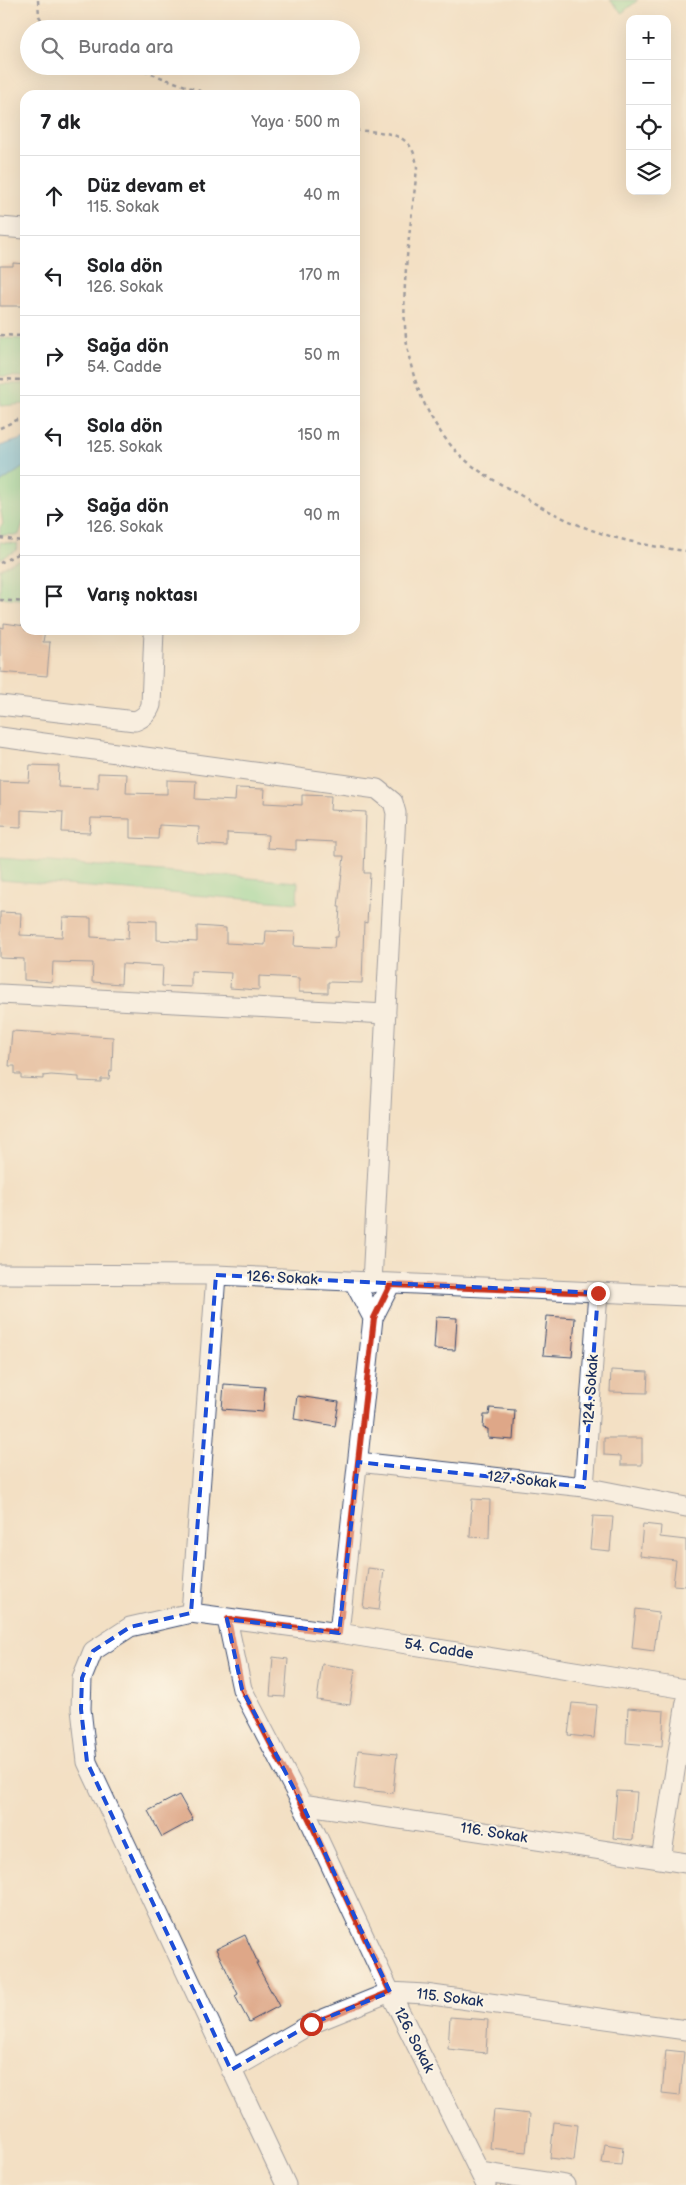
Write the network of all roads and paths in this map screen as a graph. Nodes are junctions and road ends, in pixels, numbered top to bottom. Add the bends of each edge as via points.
1 (38, 0) edge
2 (41, 20) edge
3 (154, 75) edge
4 (197, 90) edge
5 (360, 130) edge
6 (0, 227) edge
7 (20, 228) edge
8 (0, 335) edge
9 (20, 336) edge
10 (0, 380) edge
11 (20, 380) edge
12 (20, 418) edge
13 (0, 428) edge
14 (0, 538) edge
15 (20, 541) edge
16 (20, 549) edge
17 (686, 551) edge
18 (19, 553) joint
19 (0, 563) edge
20 (0, 600) edge
21 (20, 602) edge
22 (154, 635) edge
23 (0, 705) edge
24 (0, 737) edge
25 (0, 994) edge
26 (386, 1014) junction
27 (0, 1274) edge
28 (216, 1276) junction
29 (372, 1283) junction
30 (598, 1293) junction
31 (686, 1296) edge
32 (374, 1318) junction
33 (358, 1462) junction
34 (584, 1487) junction
35 (686, 1507) edge
36 (191, 1613) junction
37 (228, 1619) junction
38 (339, 1633) junction
39 (686, 1689) edge
40 (686, 1702) edge
41 (302, 1804) junction
42 (661, 1859) junction
43 (686, 1863) edge
44 (390, 1992) junction
45 (686, 2030) edge
46 (231, 2070) junction
47 (483, 2178) edge
48 (286, 2185) edge
49 (565, 2185) edge

1 - 2 path
3 - 4 path
5 - 17 path via 396,134 411,147 417,160 404,297 406,338 423,400 445,438 480,472 563,519 629,542
6 - 7 street
8 - 9 path
10 - 11 path
12 - 13 path
14 - 15 path
16 - 18 path
18 - 19 path
20 - 21 path
22 - 23 street via 151,705 141,719 135,721
24 - 26 street via 377,789 393,802 396,813
25 - 26 street
26 - 29 street
27 - 28 street, 126. Sokak
28 - 29 street, 126. Sokak
28 - 36 street
29 - 30 street, 126. Sokak
29 - 32 street
29 - 32 street
30 - 31 street, 126. Sokak
30 - 34 street, 124. Sokak
32 - 33 street
33 - 34 street, 127. Sokak
33 - 38 street
34 - 35 street, 127. Sokak
36 - 37 street, 54. Cadde
36 - 46 street via 130,1627 93,1651 82,1678 81,1710 87,1762
37 - 38 street, 54. Cadde
37 - 41 street, 126. Sokak via 242,1689
38 - 39 street, 54. Cadde
40 - 42 street
41 - 42 street, 116. Sokak
41 - 44 street, 126. Sokak
42 - 43 street, 116. Sokak
44 - 45 street, 115. Sokak
44 - 46 street, 115. Sokak via 311,2024
44 - 47 street, 126. Sokak
46 - 48 street
47 - 49 street

